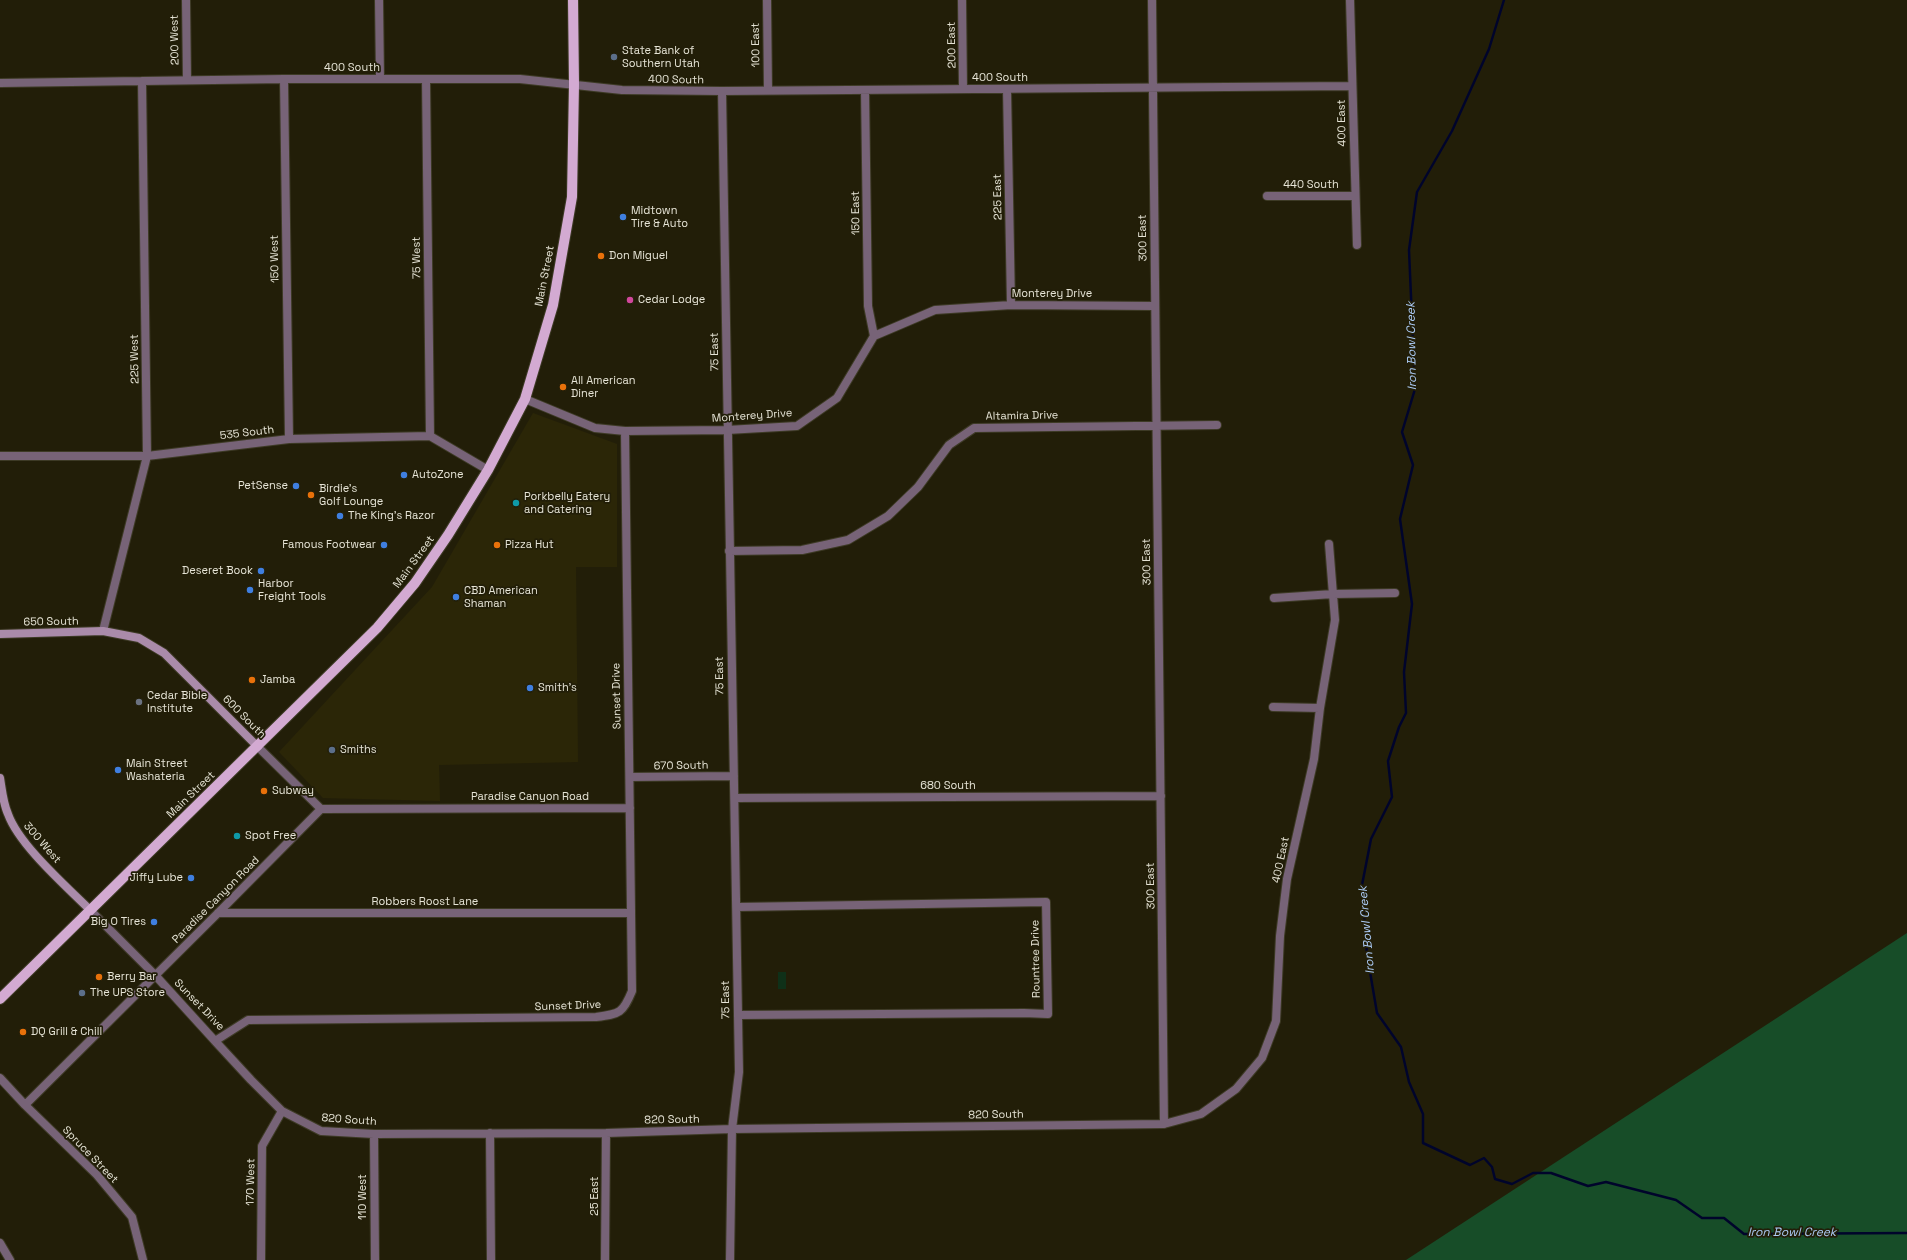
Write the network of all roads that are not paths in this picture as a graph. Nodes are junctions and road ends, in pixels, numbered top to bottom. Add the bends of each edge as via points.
1 (186, 0) edge
2 (379, 0) edge
3 (573, 0) edge
4 (767, 0) edge
5 (962, 0) edge
6 (1152, 0) edge
7 (1350, 0) edge
8 (284, 79) junction
9 (380, 79) junction
10 (426, 79) junction
11 (187, 80) junction
12 (142, 81) junction
13 (0, 83) edge
14 (574, 84) junction
15 (1352, 86) junction
16 (1153, 87) junction
17 (963, 89) junction
18 (768, 90) junction
19 (865, 90) junction
20 (1007, 90) junction
21 (722, 91) junction
22 (1267, 196) dead end
23 (1355, 196) junction
24 (1357, 245) dead end
25 (1011, 305) junction
26 (1155, 306) junction
27 (874, 336) junction
28 (525, 399) junction
29 (1156, 425) junction
30 (1217, 425) dead end
31 (727, 430) junction
32 (624, 431) junction
33 (430, 436) junction
34 (289, 439) junction
35 (0, 456) edge
36 (147, 456) junction
37 (488, 470) junction
38 (1329, 544) dead end
39 (729, 551) junction
40 (1395, 593) dead end
41 (1333, 594) junction
42 (1274, 598) dead end
43 (103, 632) junction
44 (0, 634) edge
45 (1273, 707) dead end
46 (1320, 708) junction
47 (258, 747) junction
48 (734, 776) junction
49 (630, 777) junction
50 (0, 778) edge
51 (1161, 796) junction
52 (735, 798) junction
53 (630, 808) junction
54 (321, 809) junction
55 (737, 907) junction
56 (90, 910) junction
57 (218, 913) junction
58 (631, 913) junction
59 (155, 975) junction
60 (0, 998) edge
61 (738, 1015) junction
62 (215, 1041) junction
63 (0, 1078) edge
64 (24, 1105) junction
65 (282, 1111) junction
66 (1164, 1124) junction
67 (732, 1129) junction
68 (490, 1133) junction
69 (606, 1133) junction
70 (374, 1134) junction
71 (0, 1243) edge
72 (10, 1260) edge
73 (143, 1260) edge
74 (261, 1260) edge
75 (375, 1260) edge
76 (491, 1260) edge
77 (605, 1260) edge
78 (730, 1260) edge

1 - 11 street, 200 West
2 - 9 street
3 - 14 main road, Main Street
4 - 18 street, 100 East
5 - 17 street, 200 East
6 - 16 street, 300 East
7 - 15 street, 400 East
8 - 9 street, 400 South
8 - 11 street, 400 South
8 - 34 street, 150 West
9 - 10 street, 400 South
10 - 14 street, 400 South via 520,79
10 - 33 street, 75 West
11 - 12 street, 400 South
12 - 13 street, 400 South
12 - 36 street, 225 West
14 - 21 street, 400 South via 622,90
14 - 28 main road, Main Street via 572,197 553,305
15 - 16 street, 400 South
15 - 23 street, 400 East
16 - 20 street, 400 South
16 - 26 street, 300 East
17 - 19 street, 400 South
17 - 20 street, 400 South
18 - 19 street, 400 South
18 - 21 street, 400 South
19 - 27 street, 150 East via 868,306
20 - 25 street, 225 East
21 - 31 street, 75 East
22 - 23 street, 440 South
23 - 24 street, 400 East
25 - 26 street, Monterey Drive
25 - 27 street, Monterey Drive via 935,310
26 - 29 street, 300 East
27 - 31 street, Monterey Drive via 837,398 797,426
28 - 32 street, Monterey Drive via 595,428
28 - 37 main road, Main Street
29 - 30 street, Altamira Drive
29 - 39 street, Altamira Drive via 974,428 949,445 918,487 888,516 848,540 802,550
29 - 51 street, 300 East
31 - 32 street, Monterey Drive
31 - 39 street, 75 East
32 - 49 street, Sunset Drive
33 - 34 street, 535 South
33 - 37 street
34 - 36 street, 535 South
35 - 36 street, 535 South
36 - 43 street, 225 West
37 - 47 main road, Main Street via 415,583 377,628
38 - 41 street, 400 East
39 - 48 street, 75 East
40 - 41 street
41 - 42 street
41 - 46 street, 400 East via 1335,620
43 - 44 main road, 650 South
43 - 47 main road, 600 South via 139,638 164,653
45 - 46 street
46 - 66 street, 400 East via 1314,759 1287,879 1280,936 1276,1021 1262,1058 1236,1089 1201,1114
47 - 54 street, 600 South
47 - 56 main road, Main Street
48 - 49 street, 670 South
48 - 52 street, 75 East
49 - 53 street, Sunset Drive
50 - 56 main road, 300 West via 7,814 18,833
51 - 52 street, 680 South
51 - 66 street, 300 East
52 - 55 street, 75 East
53 - 54 street, Paradise Canyon Road
53 - 58 street, Sunset Drive
54 - 57 street, Paradise Canyon Road
55 - 61 street, 75 East
55 - 61 street, Rountree Drive via 1046,902 1048,991 1048,1014
56 - 59 street, Sunset Drive
56 - 60 main road, Main Street
57 - 58 street, Robbers Roost Lane
57 - 59 street, Paradise Canyon Road
58 - 62 street, Sunset Drive via 632,991 626,1006 615,1014 596,1017 248,1020
59 - 62 street, Sunset Drive
59 - 64 street, Paradise Canyon Road
61 - 67 street, 75 East via 738,1072
62 - 65 street, 820 South
63 - 64 street, Spruce Street
64 - 73 street, Spruce Street via 97,1175 132,1217
65 - 70 street, 820 South via 320,1131
65 - 74 street, 170 West via 262,1146
66 - 67 street, 820 South
67 - 69 street, 820 South
67 - 78 street, 75 East
68 - 69 street, 820 South
68 - 70 street, 820 South
68 - 76 street
69 - 77 street, 25 East
70 - 75 street, 110 West
71 - 72 street

